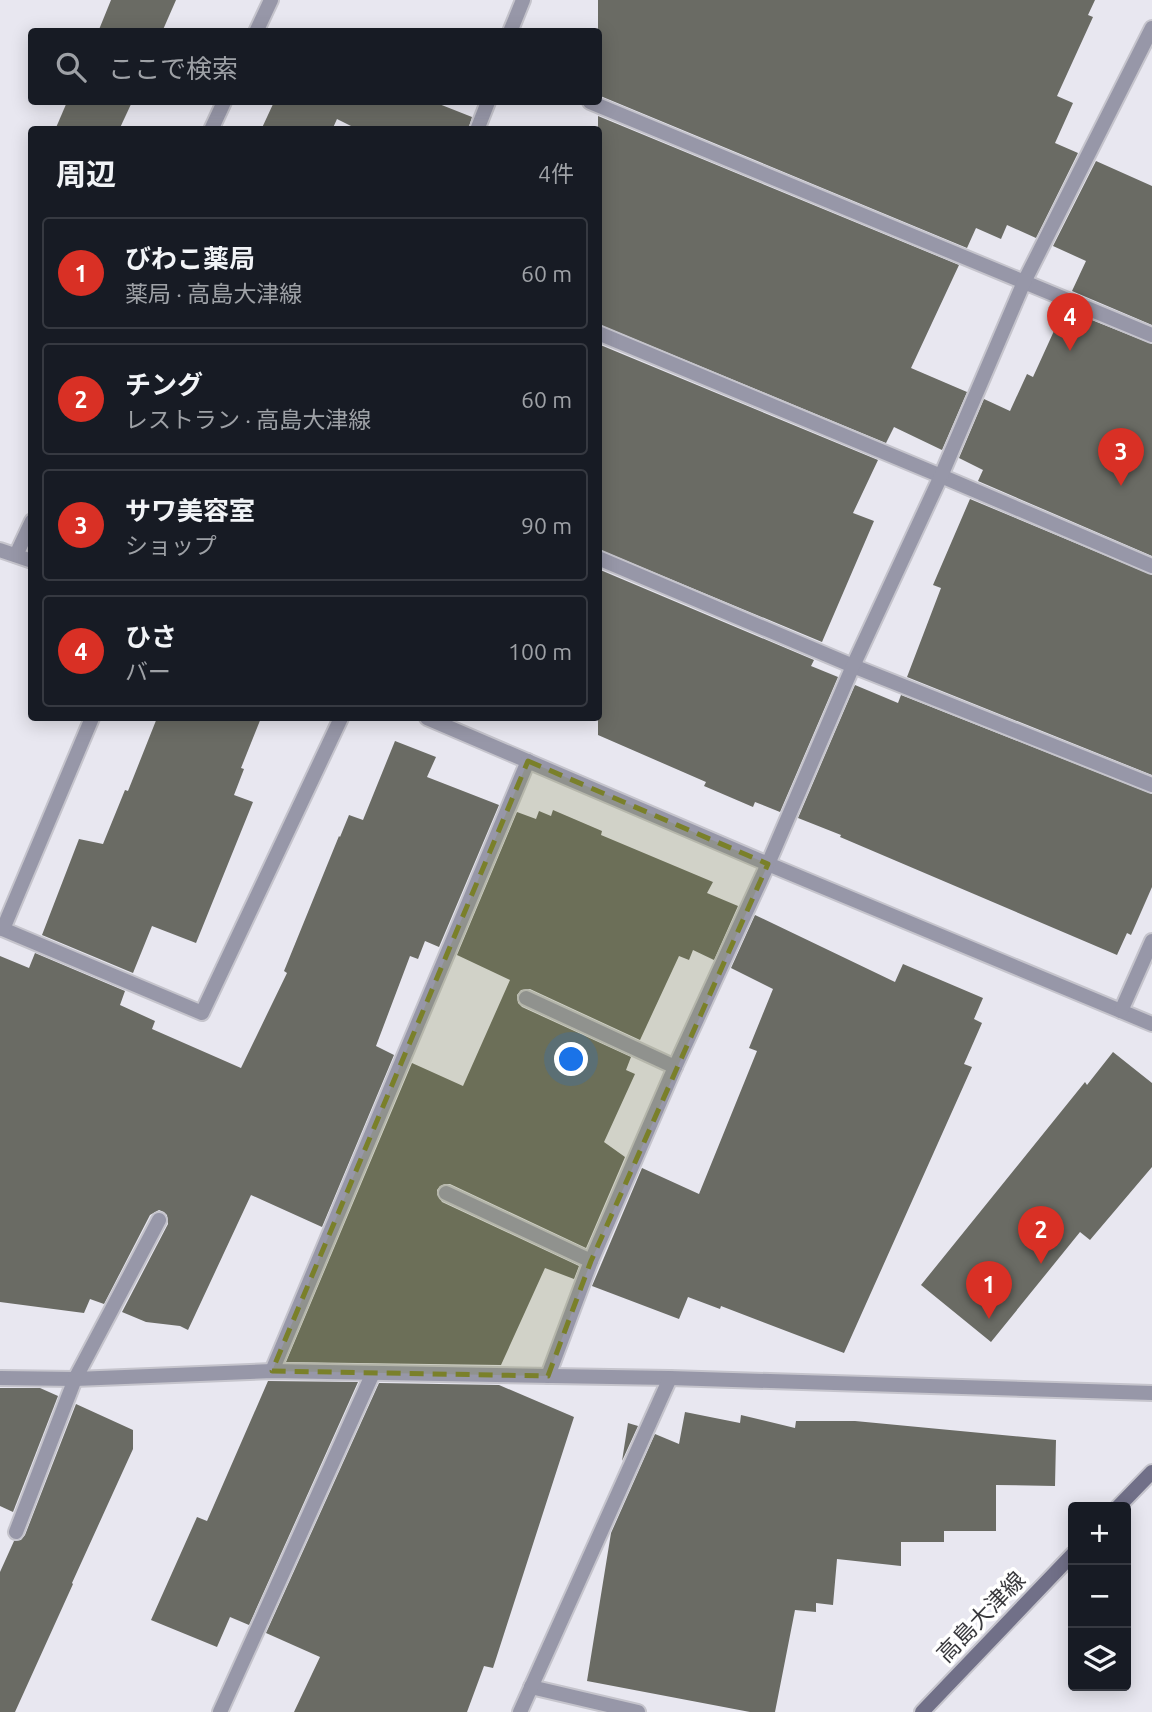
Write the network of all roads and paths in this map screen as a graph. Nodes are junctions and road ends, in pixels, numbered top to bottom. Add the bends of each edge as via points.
1 (271, 0) edge
2 (523, 0) edge
3 (258, 28) edge
4 (512, 28) edge
5 (1152, 28) edge
6 (223, 105) edge
7 (487, 105) edge
8 (597, 105) edge
9 (213, 126) edge
10 (479, 126) edge
11 (1024, 282) junction
12 (602, 334) edge
13 (1152, 335) edge
14 (941, 476) junction
15 (28, 530) edge
16 (0, 550) edge
17 (16, 555) junction
18 (28, 560) edge
19 (602, 560) edge
20 (1152, 566) edge
21 (853, 666) junction
22 (91, 721) edge
23 (340, 721) edge
24 (434, 721) edge
25 (528, 761) junction
26 (1152, 785) edge
27 (768, 864) junction
28 (1, 928) edge
29 (1152, 942) edge
30 (526, 998) dead end
31 (1121, 1011) junction
32 (1152, 1024) edge
33 (675, 1067) junction
34 (446, 1193) dead end
35 (159, 1220) dead end
36 (591, 1261) junction
37 (271, 1371) junction
38 (373, 1373) junction
39 (548, 1376) junction
40 (0, 1378) edge
41 (670, 1378) junction
42 (75, 1379) junction
43 (1152, 1394) edge
44 (1152, 1472) edge
45 (1123, 1502) edge
46 (16, 1532) dead end
47 (1068, 1559) edge
48 (531, 1687) junction
49 (220, 1712) edge
50 (520, 1712) edge
51 (638, 1712) edge
52 (922, 1712) edge

1 - 3 street
2 - 4 street
5 - 11 street
6 - 9 street
7 - 10 street
8 - 11 street
11 - 13 street
11 - 14 street
12 - 14 street
14 - 20 street
14 - 21 street
15 - 17 street
16 - 17 street
17 - 18 street
19 - 21 street
21 - 26 street
21 - 27 street
22 - 28 street
23 - 28 street via 202,1013
24 - 25 street
25 - 27 street
25 - 37 street
27 - 31 street
27 - 33 street
29 - 31 street
30 - 33 street
31 - 32 street
33 - 36 street
34 - 36 street
35 - 42 street
36 - 39 street
37 - 38 street
37 - 42 street
38 - 39 street
38 - 49 street
39 - 41 street
40 - 42 street
41 - 43 street
41 - 48 street
42 - 46 street
44 - 45 main road
47 - 52 main road, 高島大津線
48 - 50 street
48 - 51 street

